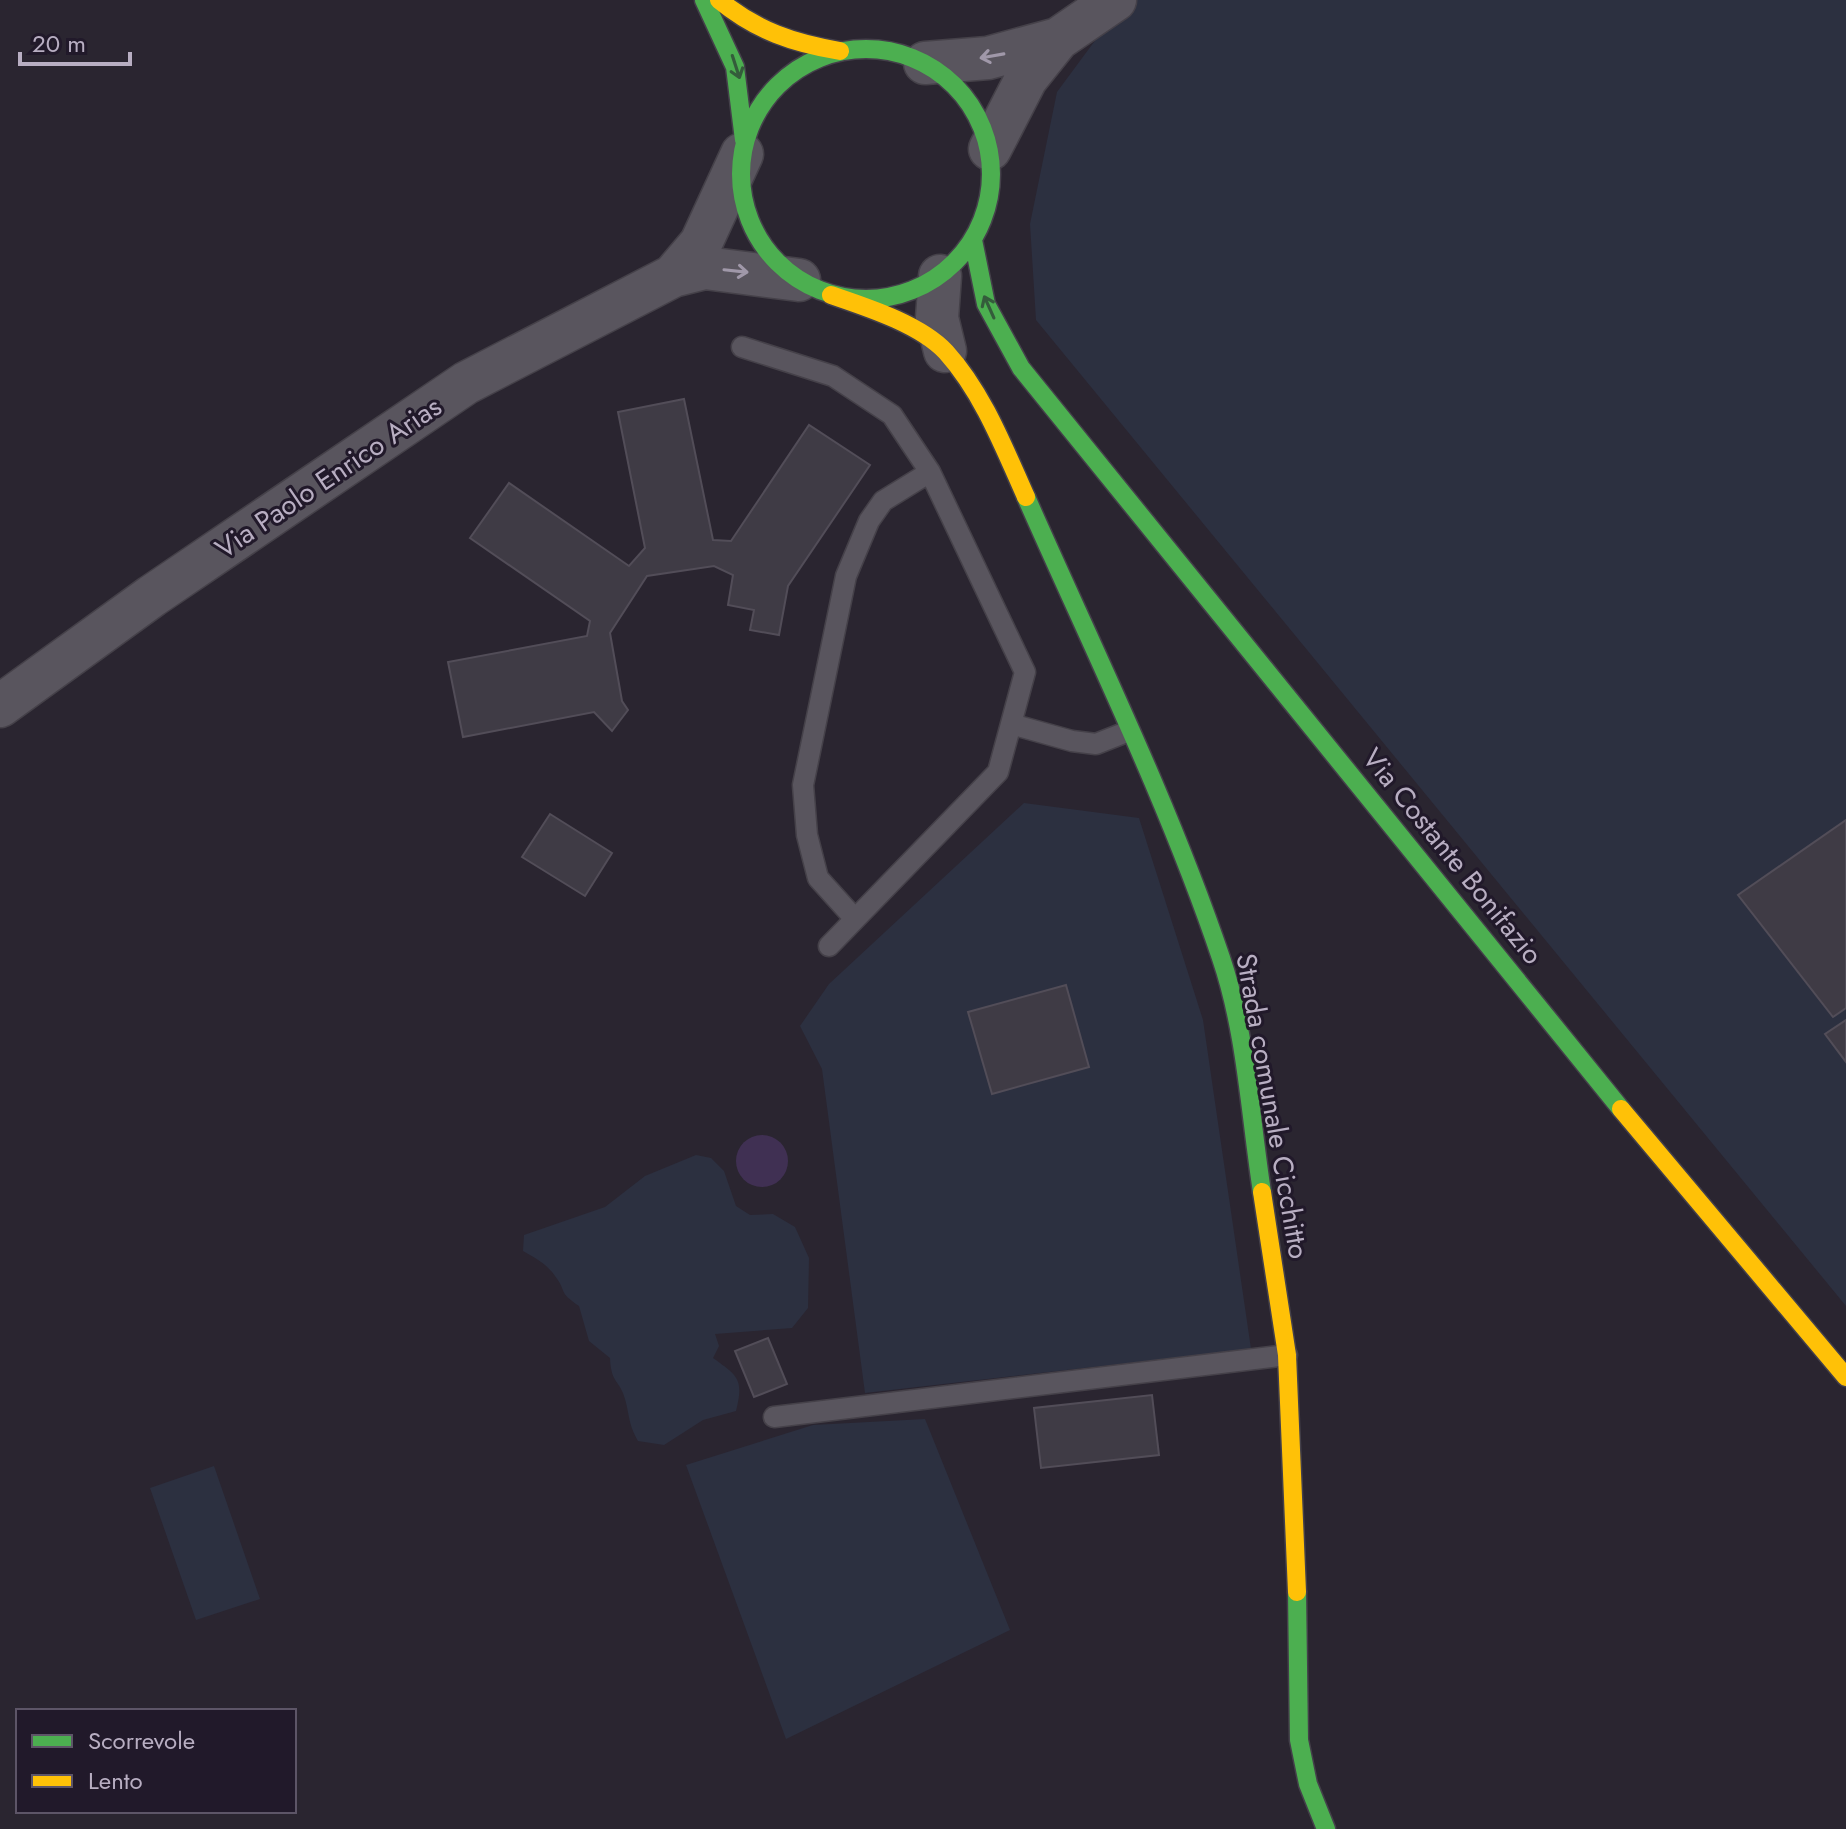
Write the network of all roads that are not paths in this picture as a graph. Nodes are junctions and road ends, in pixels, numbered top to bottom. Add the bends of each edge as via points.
1 (704, 0) edge
2 (719, 0) edge
3 (1115, 0) edge
4 (1058, 39) junction
5 (840, 51) junction
6 (925, 63) junction
7 (743, 147) junction
8 (990, 149) junction
9 (973, 240) junction
10 (673, 276) junction
11 (940, 276) junction
12 (815, 288) junction
13 (866, 299) junction
14 (948, 333) junction
15 (987, 345) dead end
16 (742, 347) dead end
17 (1021, 368) junction
18 (930, 472) junction
19 (0, 706) edge
20 (1011, 724) junction
21 (1129, 731) junction
22 (855, 919) junction
23 (829, 946) dead end
24 (1287, 1355) junction
25 (1846, 1377) edge
26 (774, 1417) dead end
27 (1326, 1829) edge

1 -> 7 main road via 739,73
2 - 5 main road via 749,26 786,42
3 - 4 street
4 -> 6 street via 988,58
4 - 8 street via 1026,79
5 - 6 main road via 898,53
5 - 7 main road via 790,73 770,92
6 - 8 main road via 954,85 977,115
7 - 10 street via 701,243
7 - 12 main road via 744,204 755,234 774,260
8 - 9 main road via 990,196
9 - 11 main road
17 -> 9 main road via 986,304
10 -> 12 street via 705,268
10 - 19 street, Via Paolo Enrico Arias via 466,383
11 - 13 main road via 901,294
11 - 14 street
12 - 13 main road
12 - 14 main road
13 - 14 main road
14 - 21 main road, Strada comunale Cicchitto via 993,422
15 - 17 main road
16 - 18 lane via 833,376 869,399 892,415
17 - 25 main road, Via Costante Bonifazio via 1646,1139
18 - 20 lane via 1025,672
18 - 22 lane via 883,501 846,576 803,785 807,835 818,878
20 - 21 lane via 1096,744
20 - 22 lane via 998,772
21 - 24 main road, Strada comunale Cicchitto via 1222,960
22 - 23 lane
24 - 26 lane
24 - 27 main road, Strada comunale Cicchitto via 1299,1740 1308,1784

